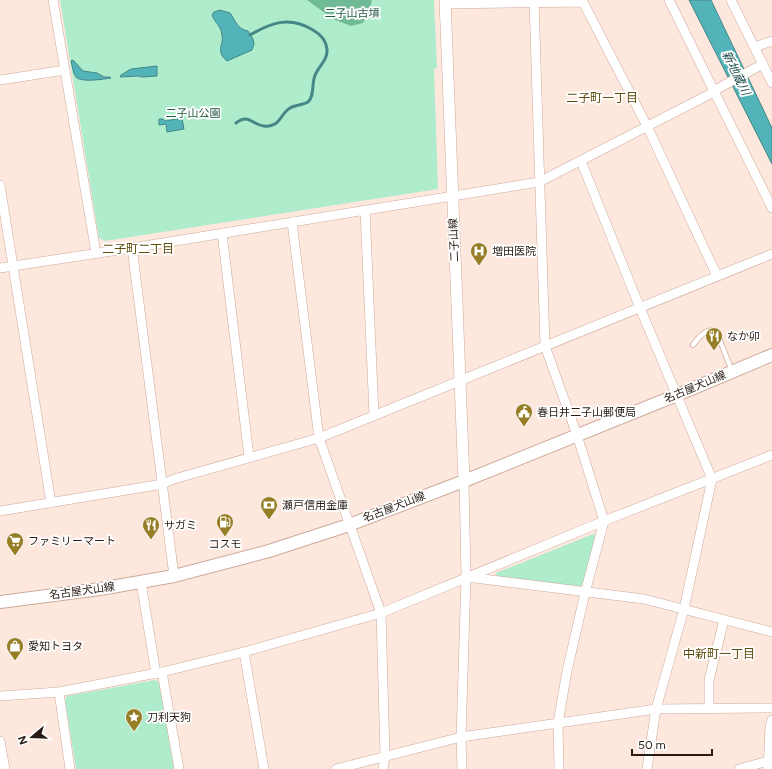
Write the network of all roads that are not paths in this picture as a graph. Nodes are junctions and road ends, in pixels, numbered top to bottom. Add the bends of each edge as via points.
1 (53, 0) edge
2 (669, 0) edge
3 (732, 0) edge
4 (534, 1) edge
5 (584, 1) edge
6 (445, 2) edge
7 (772, 41) edge
8 (755, 47) junction
9 (760, 66) junction
10 (65, 70) junction
11 (0, 80) edge
12 (772, 83) edge
13 (716, 90) junction
14 (646, 126) junction
15 (581, 161) junction
16 (539, 182) junction
17 (0, 185) edge
18 (452, 196) junction
19 (772, 208) edge
20 (365, 210) junction
21 (292, 222) junction
22 (222, 233) junction
23 (132, 248) junction
24 (96, 253) junction
25 (772, 254) edge
26 (14, 266) junction
27 (0, 268) edge
28 (716, 276) junction
29 (640, 308) junction
30 (693, 345) dead end
31 (545, 346) junction
32 (772, 355) edge
33 (732, 372) junction
34 (459, 381) junction
35 (677, 395) junction
36 (374, 415) junction
37 (577, 436) junction
38 (319, 438) junction
39 (772, 455) edge
40 (249, 457) junction
41 (712, 479) junction
42 (464, 481) junction
43 (163, 484) junction
44 (52, 503) junction
45 (0, 511) edge
46 (604, 521) junction
47 (349, 525) junction
48 (174, 576) junction
49 (466, 577) junction
50 (141, 582) junction
51 (585, 592) junction
52 (0, 602) edge
53 (684, 609) junction
54 (380, 612) junction
55 (724, 620) junction
56 (772, 632) edge
57 (244, 652) junction
58 (159, 673) junction
59 (58, 692) junction
60 (0, 696) edge
61 (709, 708) junction
62 (772, 708) edge
63 (656, 709) junction
64 (558, 723) junction
65 (771, 725) edge
66 (461, 737) junction
67 (0, 740) edge
68 (385, 756) junction
69 (768, 765) edge
70 (5, 769) edge
71 (70, 769) edge
72 (179, 769) edge
73 (264, 769) edge
74 (336, 769) edge
75 (383, 769) edge
76 (462, 769) edge
77 (559, 769) edge
78 (647, 769) edge
79 (739, 769) edge

1 - 10 street
2 - 13 street
3 - 8 street
4 - 5 street
4 - 6 street
4 - 16 street
5 - 14 street
6 - 18 street, 二子山線
7 - 8 street
8 - 9 street
9 - 12 street
9 - 13 street
10 - 11 street
10 - 24 street
13 - 14 street
13 - 19 street
14 - 15 street
14 - 28 street
15 - 16 street
15 - 29 street
16 - 18 street
16 - 31 street
17 - 26 street
18 - 20 street
18 - 34 street, 二子山線
20 - 21 street
20 - 36 street
21 - 22 street
21 - 38 street
22 - 23 street
22 - 40 street
23 - 24 street
23 - 43 street
24 - 26 street
25 - 28 street
26 - 27 street
26 - 44 street
28 - 29 street
29 - 31 street
29 - 35 street
30 - 33 lane via 700,335 714,330
31 - 34 street
31 - 37 street
32 - 33 main road, 名古屋犬山線
33 - 35 main road, 名古屋犬山線
34 - 36 street
34 - 42 street, 二子山線
35 - 37 main road, 名古屋犬山線
35 - 41 street
36 - 38 street
37 - 42 main road, 名古屋犬山線
37 - 46 street
38 - 40 street
38 - 47 street
39 - 41 street
40 - 43 street
41 - 46 street
41 - 53 street
42 - 47 main road, 名古屋犬山線
42 - 49 street
43 - 44 street
43 - 48 street
44 - 45 street
46 - 49 street
46 - 51 street
47 - 48 main road, 名古屋犬山線 via 270,551
47 - 54 street
48 - 50 main road, 名古屋犬山線
49 - 51 street
49 - 54 street
49 - 66 street
50 - 52 main road, 名古屋犬山線
50 - 58 street
51 - 53 street via 644,599
51 - 64 street
53 - 55 street
53 - 63 street
54 - 57 street
54 - 68 street
55 - 56 street
55 - 61 street via 709,680
57 - 58 street
57 - 73 street
58 - 59 street
58 - 72 street
59 - 60 street
59 - 71 street
61 - 62 street
61 - 63 street
63 - 64 street
63 - 78 street
64 - 66 street
64 - 77 street
65 - 69 street
66 - 68 street
66 - 76 street
67 - 70 street
68 - 74 street
68 - 75 street
69 - 79 street

